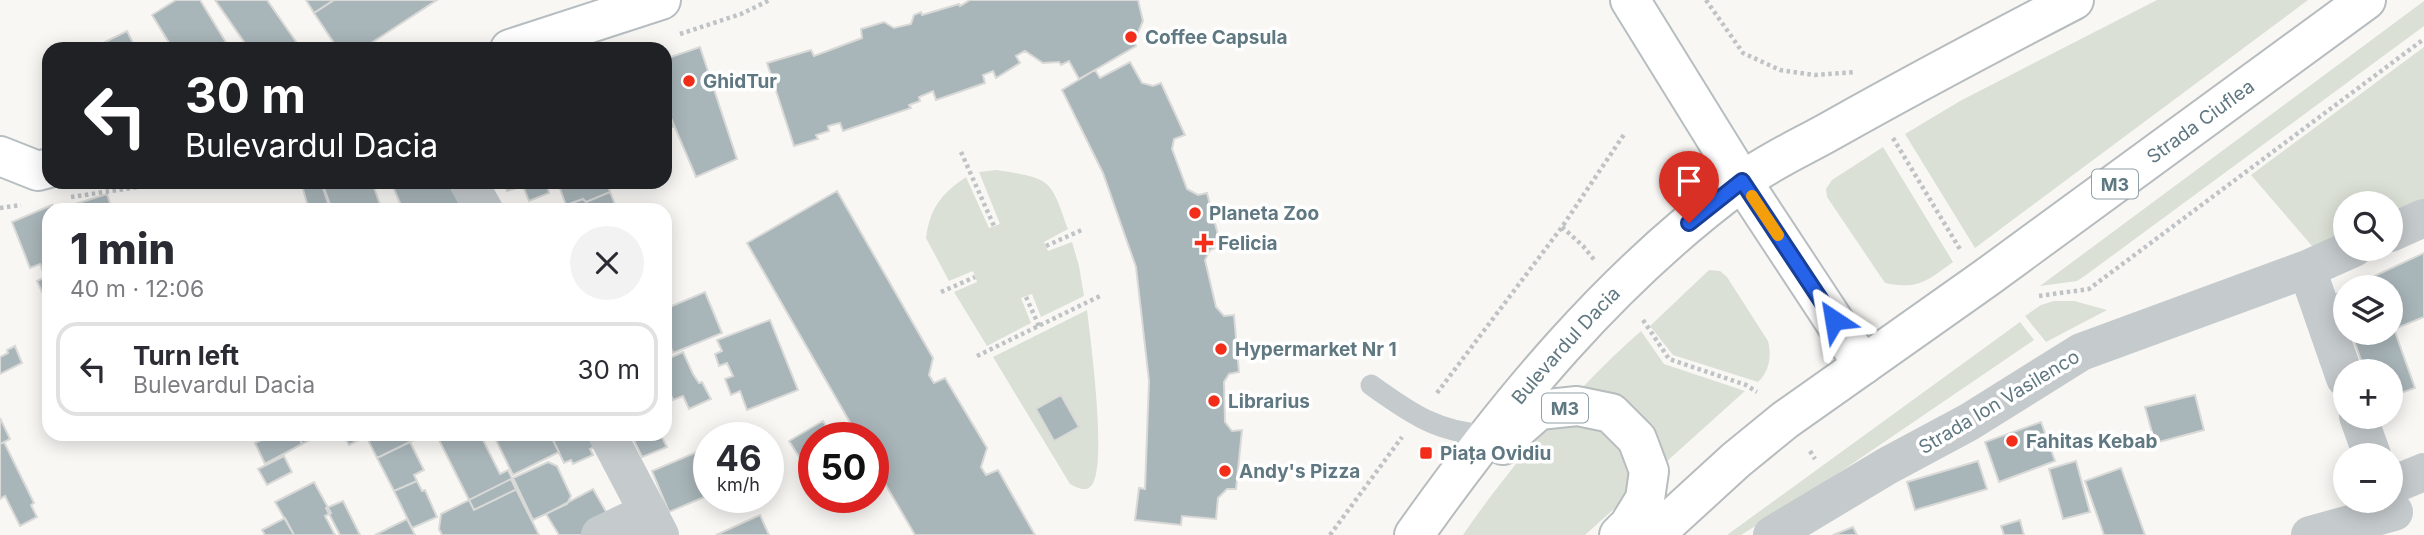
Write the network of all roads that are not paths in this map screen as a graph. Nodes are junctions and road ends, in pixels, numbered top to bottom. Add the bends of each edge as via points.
1 (661, 0) edge
2 (1630, 0) edge
3 (2074, 0) edge
4 (2366, 0) edge
5 (532, 42) edge
6 (0, 156) edge
7 (1742, 181) junction
8 (42, 183) edge
9 (2424, 218) edge
10 (2403, 227) edge
11 (2333, 257) edge
12 (2307, 269) junction
13 (2338, 359) edge
14 (1863, 365) junction
15 (1371, 385) dead end
16 (1488, 435) junction
17 (611, 441) edge
18 (2424, 472) edge
19 (2403, 497) edge
20 (2378, 513) edge
21 (654, 523) edge
22 (1671, 529) edge
23 (600, 535) edge
24 (1414, 535) edge
25 (1434, 535) edge
26 (1619, 535) edge
27 (1772, 535) edge
28 (2309, 535) edge

1 - 5 main road
2 - 7 main road
3 - 7 main road, M3
4 - 14 main road, Strada Ciuflea / M3
6 - 8 main road
7 - 14 main road
7 - 16 main road, Bulevardul Dacia / M3 via 1671,237 1618,288
9 - 10 street
11 - 12 street, Strada Ion Vasilenco
12 - 13 street
12 - 27 street, Strada Ion Vasilenco via 2081,352
14 - 22 main road, M3 via 1746,452
15 - 16 lane via 1424,421 1456,432
16 - 24 main road, Bulevardul Dacia / M3
17 - 21 street
18 - 19 street
20 - 28 street
21 - 23 street
25 - 26 main road, M3 via 1515,431 1539,410 1577,407 1611,413 1637,439 1650,471 1645,499

